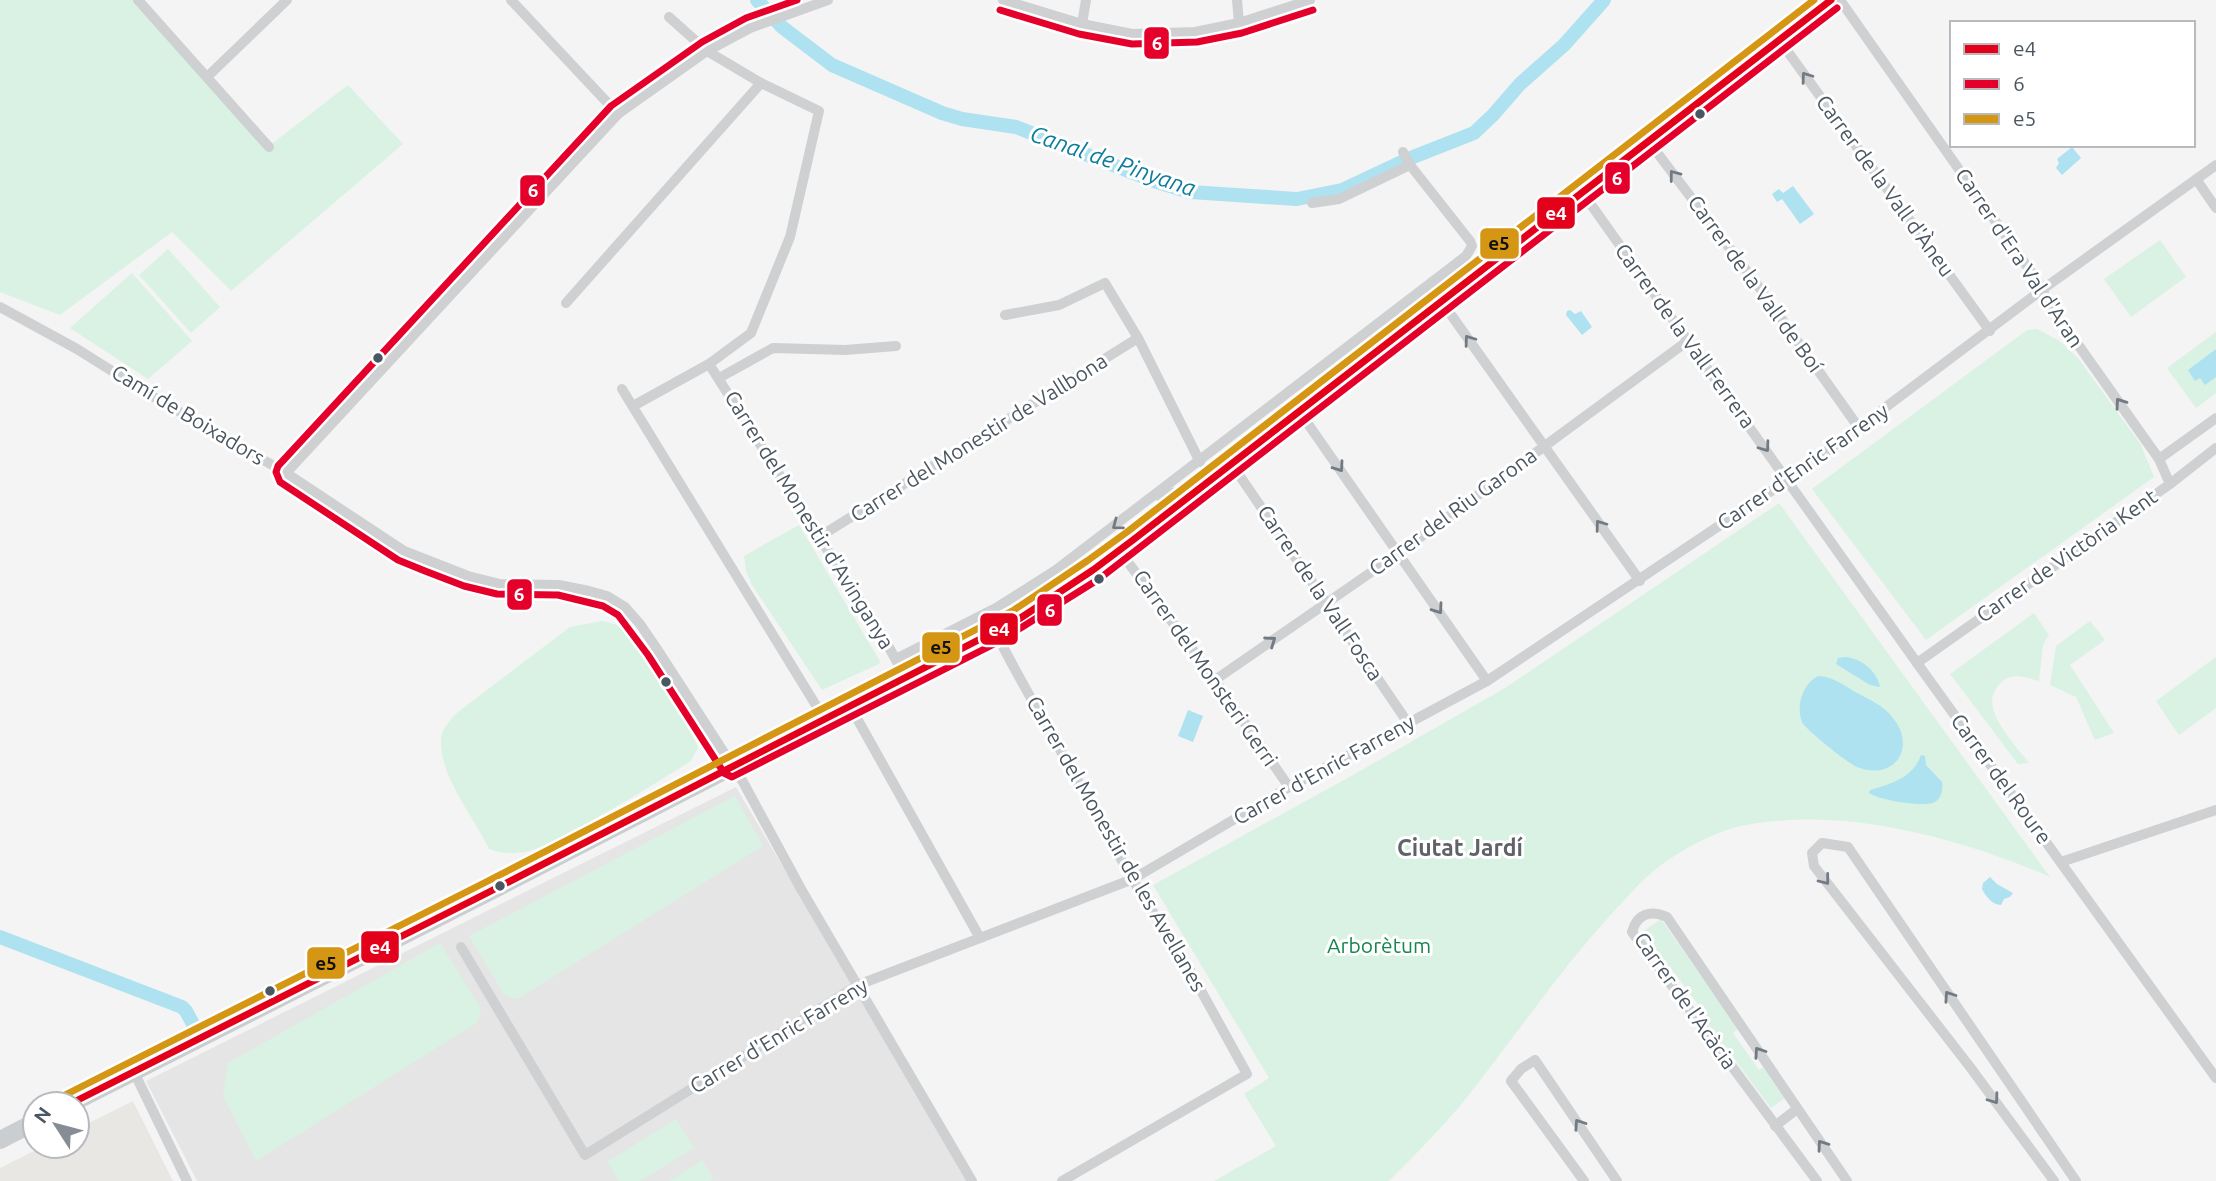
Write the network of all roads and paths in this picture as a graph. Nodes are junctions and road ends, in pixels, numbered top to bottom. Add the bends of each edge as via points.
1 (138, 0) edge
2 (287, 0) edge
3 (511, 0) edge
4 (828, 0) edge
5 (1003, 0) edge
6 (1086, 0) edge
7 (1237, 0) edge
8 (1310, 0) edge
9 (1831, 0) edge
10 (1840, 0) edge
11 (669, 17) dead end
12 (1082, 23) junction
13 (1239, 23) junction
14 (1780, 41) junction
15 (707, 51) junction
16 (207, 77) junction
17 (761, 83) junction
18 (618, 114) junction
19 (1649, 142) junction
20 (269, 147) dead end
21 (1403, 152) dead end
22 (1410, 165) junction
23 (2216, 165) edge
24 (2196, 179) junction
25 (1583, 192) junction
26 (1312, 203) dead end
27 (2216, 208) edge
28 (1472, 279) junction
29 (1432, 282) junction
30 (2043, 289) junction
31 (1442, 302) junction
32 (566, 303) dead end
33 (0, 307) edge
34 (1005, 315) dead end
35 (1990, 331) junction
36 (1138, 338) junction
37 (1689, 340) junction
38 (896, 346) dead end
39 (709, 364) junction
40 (719, 378) junction
41 (622, 389) dead end
42 (633, 406) junction
43 (1299, 411) junction
44 (2216, 418) edge
45 (1859, 428) junction
46 (1544, 447) junction
47 (2216, 448) edge
48 (2159, 459) junction
49 (1200, 462) junction
50 (1231, 463) junction
51 (286, 473) junction
52 (1787, 480) junction
53 (2170, 484) junction
54 (1201, 487) junction
55 (1155, 497) junction
56 (819, 537) junction
57 (1119, 550) junction
58 (1399, 553) junction
59 (1640, 581) junction
60 (1326, 603) junction
61 (986, 613) junction
62 (995, 632) junction
63 (896, 659) junction
64 (1917, 663) junction
65 (906, 678) junction
66 (1215, 680) junction
67 (1487, 681) junction
68 (850, 706) junction
69 (825, 720) junction
70 (1408, 723) junction
71 (733, 766) junction
72 (1289, 787) junction
73 (2216, 810) edge
74 (2061, 862) junction
75 (1133, 879) junction
76 (980, 938) junction
77 (461, 947) dead end
78 (858, 985) junction
79 (1987, 1053) junction
80 (1970, 1066) junction
81 (134, 1072) junction
82 (2216, 1078) edge
83 (91, 1094) edge
84 (1797, 1109) junction
85 (1775, 1126) junction
86 (21, 1129) edge
87 (0, 1140) edge
88 (187, 1181) edge
89 (972, 1181) edge
90 (1062, 1181) edge
91 (1584, 1181) edge
92 (1617, 1181) edge
93 (1818, 1181) edge
94 (1847, 1181) edge
95 (2054, 1181) edge
96 (2076, 1181) edge

1 - 16 street
2 - 16 street
3 - 18 street
4 - 15 street via 770,20
5 - 12 street
6 - 12 street
7 - 13 street
8 - 13 street
9 - 14 main road
10 - 30 street, Carrer d'Era Val d'Aran
11 - 15 street
12 - 13 street via 1132,34 1195,32
14 - 19 main road
35 -> 14 street, Carrer de la Vall d'Àneu
15 - 17 street
15 - 18 street
16 - 20 street
17 - 32 street
17 - 39 street via 819,111 790,237 751,333
18 - 51 street
19 - 25 main road
45 -> 19 street, Carrer de la Vall de Boí
21 - 22 street
22 - 26 street via 1339,199
22 - 29 street via 1470,241 1470,252
23 - 24 street, Carrer d'Enric Farreny
24 - 27 street
24 - 30 street, Carrer d'Enric Farreny
25 - 28 main road
25 - 37 street, Carrer de la Vall Ferrera
28 - 29 street
28 - 31 main road
29 - 49 street
30 - 35 street, Carrer d'Enric Farreny
48 -> 30 street, Carrer d'Era Val d'Aran
31 - 43 main road
46 -> 31 street
33 - 51 street, Camí de Boixadors
34 - 36 street via 1059,305 1105,283
35 - 45 street, Carrer d'Enric Farreny
36 - 49 street
36 - 56 street, Carrer del Monestir de Vallbona
37 - 46 street, Carrer del Riu Garona
37 -> 52 street, Carrer de la Vall Ferrera
38 - 40 street via 773,348
39 - 40 street, Carrer del Monestir d'Avinganya
39 - 42 street
40 - 56 street, Carrer del Monestir d'Avinganya
41 - 42 street
42 - 69 street
43 - 50 main road
43 -> 58 street
44 - 48 street, Carrer de Victòria Kent
45 - 52 street, Carrer d'Enric Farreny
46 - 58 street, Carrer del Riu Garona
59 -> 46 street
47 - 53 street, Carrer de Victòria Kent
48 - 53 street, Carrer d'Era Val d'Aran
49 - 55 street
50 - 54 main road
50 - 60 street, Carrer de la Vall Fosca
51 - 71 street, Camí de Boixadors via 404,551 429,561 500,584 559,585 589,591 625,607
52 - 59 street, Carrer d'Enric Farreny
52 - 64 street, Carrer del Roure
53 - 64 street, Carrer de Victòria Kent
54 - 55 street
54 - 57 main road
55 -> 61 street via 1056,570
56 - 63 street, Carrer del Monestir d'Avinganya
57 - 62 main road
57 - 66 street, Carrer del Monsteri Gerri
58 - 60 street, Carrer del Riu Garona
58 -> 67 street
59 - 67 street, Carrer d'Enric Farreny
66 -> 60 street, Carrer del Riu Garona
60 - 70 street, Carrer de la Vall Fosca
61 - 62 street, Carrer del Monestir de les Avellanes
61 - 63 street
62 - 65 main road
62 - 75 street, Carrer del Monestir de les Avellanes
63 - 65 street, Carrer del Monestir d'Avinganya
64 - 74 street, Carrer del Roure
65 - 68 main road
66 - 72 street, Carrer del Monsteri Gerri
67 - 70 street, Carrer d'Enric Farreny
68 - 69 main road
68 - 76 street
69 - 71 main road
70 - 72 street, Carrer d'Enric Farreny
71 - 78 street, Camí de Boixadors
71 - 81 main road
72 - 75 street, Carrer d'Enric Farreny
73 - 74 street
74 - 82 street, Carrer del Roure
75 - 76 street, Carrer d'Enric Farreny
75 - 90 street, Carrer del Monestir de les Avellanes via 1173,940 1247,1074
76 - 78 street, Carrer d'Enric Farreny
77 - 78 street, Carrer d'Enric Farreny via 585,1155
78 - 89 street, Camí de Boixadors
79 - 80 street
79 -> 80 street via 1848,847 1822,843 1812,853 1814,866
79 - 96 street
80 -> 95 street
81 - 83 main road
81 - 88 street
84 - 85 street
84 -> 85 street, Carrer de l'Acàcia via 1668,917 1656,912 1644,915 1632,932
94 -> 84 street, Carrer de l'Acàcia
85 - 93 street, Carrer de l'Acàcia
86 - 87 main road
92 -> 91 street via 1535,1060 1511,1081

